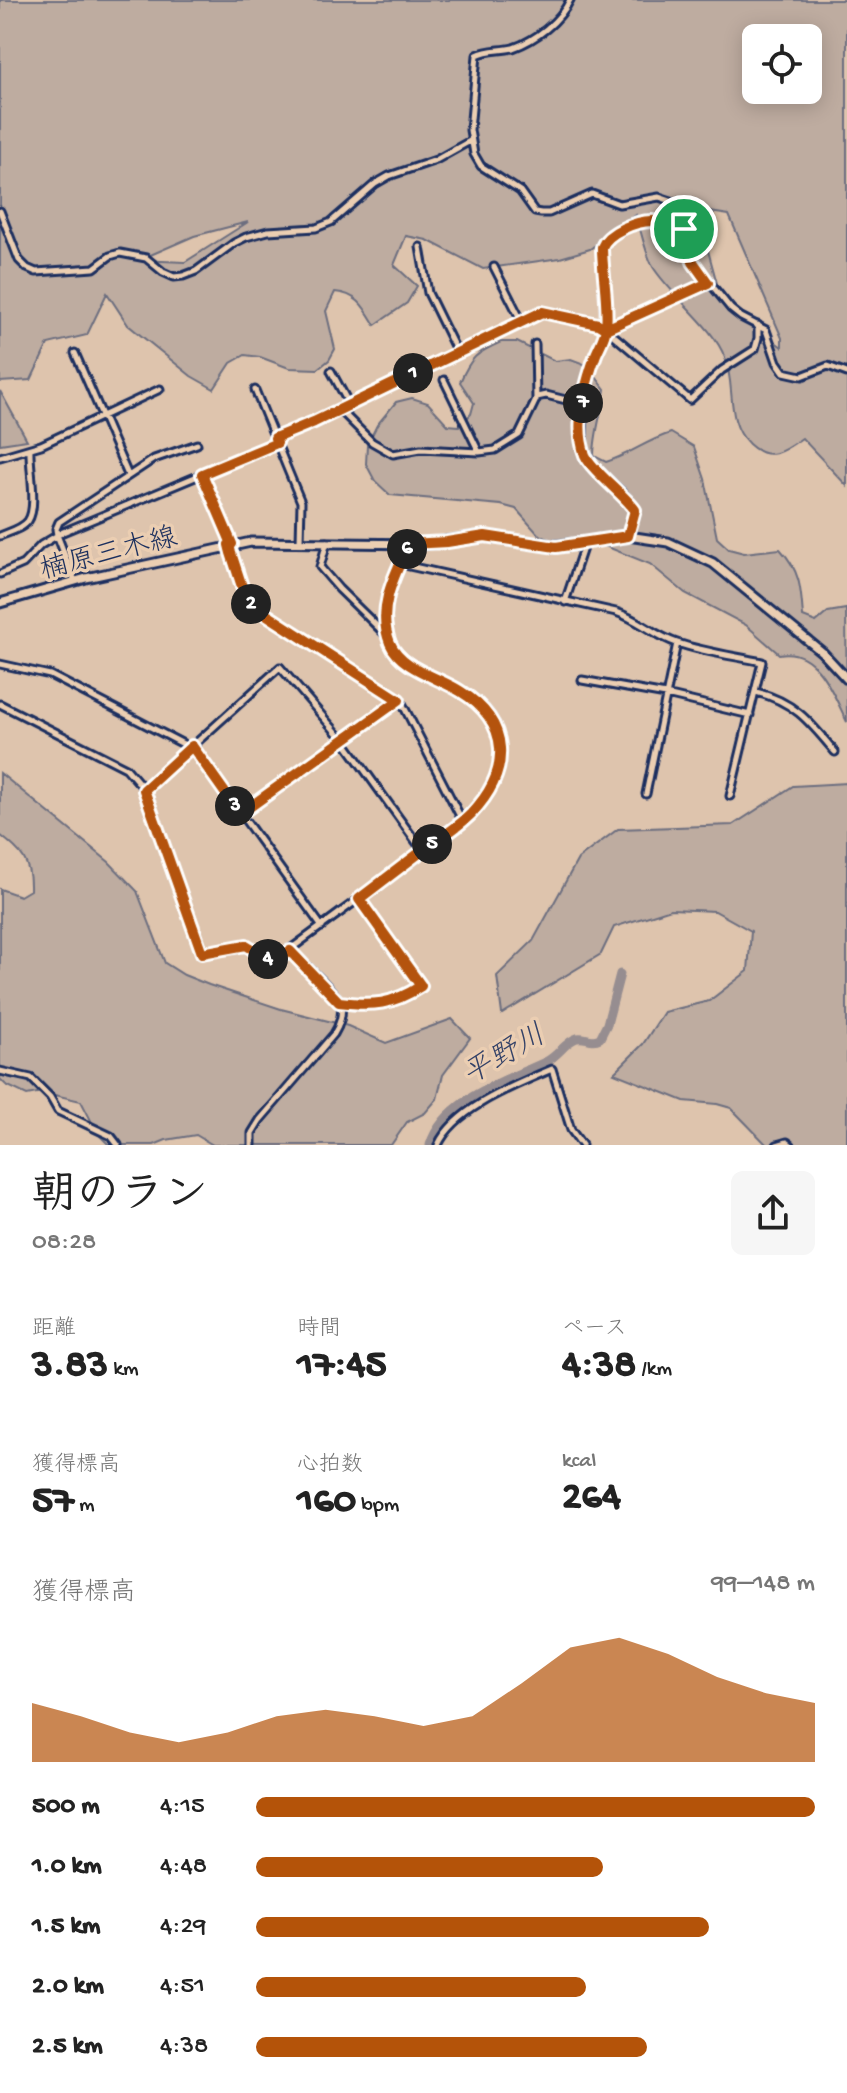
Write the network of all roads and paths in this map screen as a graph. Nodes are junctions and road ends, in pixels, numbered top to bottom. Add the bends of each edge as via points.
1 (570, 0) edge
2 (470, 141) junction
3 (0, 211) edge
4 (684, 229) junction
5 (420, 247) dead end
6 (494, 267) dead end
7 (708, 283) junction
8 (522, 322) junction
9 (758, 324) junction
10 (606, 329) junction
11 (535, 344) dead end
12 (457, 352) junction
13 (75, 353) dead end
14 (331, 371) dead end
15 (847, 373) edge
16 (444, 380) dead end
17 (160, 389) dead end
18 (255, 390) dead end
19 (537, 397) junction
20 (349, 404) junction
21 (583, 404) junction
22 (339, 409) junction
23 (103, 416) junction
24 (276, 440) junction
25 (197, 444) dead end
26 (30, 449) junction
27 (479, 452) junction
28 (0, 457) edge
29 (202, 474) junction
30 (128, 475) junction
31 (57, 535) junction
32 (0, 536) edge
33 (628, 536) junction
34 (300, 542) junction
35 (327, 542) junction
36 (585, 542) junction
37 (230, 544) junction
38 (409, 544) junction
39 (400, 564) junction
40 (0, 574) edge
41 (75, 581) junction
42 (565, 602) junction
43 (0, 603) edge
44 (388, 636) junction
45 (677, 643) junction
46 (1, 662) edge
47 (847, 679) edge
48 (582, 680) dead end
49 (756, 692) junction
50 (666, 695) junction
51 (399, 700) junction
52 (0, 704) edge
53 (750, 715) junction
54 (343, 740) junction
55 (190, 747) junction
56 (835, 752) dead end
57 (144, 790) junction
58 (646, 794) dead end
59 (730, 796) dead end
60 (240, 814) junction
61 (463, 822) junction
62 (423, 851) junction
63 (359, 899) junction
64 (322, 927) junction
65 (290, 951) junction
66 (339, 1002) junction
67 (0, 1071) edge
68 (118, 1145) edge
69 (252, 1145) edge
70 (438, 1145) edge
71 (582, 1145) edge
72 (777, 1145) edge
73 (791, 1145) edge

1 - 2 street via 564,14 527,41 477,55
2 - 3 street via 375,184 331,222 246,237 183,276 163,272 146,258 120,253 94,268 36,272 19,260
2 - 4 street via 481,166 520,191 535,212 549,213 592,194 619,204 659,197 680,204
4 - 7 street via 693,262
4 - 10 street via 650,221 605,239
5 - 12 street via 428,293
6 - 8 street
7 - 9 street via 731,309
7 - 10 street
8 - 10 street via 545,313
8 - 12 street
9 - 10 street via 755,349 690,400
9 - 15 street via 766,330 784,372 802,376 828,366
10 - 21 street
11 - 19 street
12 - 20 street
13 - 23 street
14 - 20 street
16 - 27 street
17 - 23 street
18 - 24 street
19 - 21 street
19 - 27 street via 516,438
20 - 22 street
21 - 33 street via 586,458 635,510
22 - 24 street
22 - 27 street via 372,442 393,454 421,449
23 - 26 street
23 - 30 street
24 - 29 street
24 - 34 street via 301,502
25 - 30 street
26 - 28 street
26 - 32 street via 33,509 28,522
29 - 31 street
29 - 37 street
30 - 31 street via 59,522
31 - 40 street via 23,564
31 - 41 street
33 - 36 main road, 楠原三木線
33 - 47 main road, 楠原三木線 via 668,542 713,563 822,652
34 - 35 main road, 楠原三木線
34 - 37 main road, 楠原三木線
35 - 38 main road, 楠原三木線
35 - 44 street via 320,567
36 - 38 main road, 楠原三木線 via 543,547 485,536
36 - 42 street
37 - 41 main road, 楠原三木線
37 - 51 street via 247,602
38 - 39 street
39 - 42 street
39 - 44 street via 385,605
41 - 43 main road, 楠原三木線
42 - 45 street via 624,615
44 - 61 street via 398,655 472,698 495,724 501,750 498,773
45 - 49 street via 762,662
45 - 50 street
46 - 55 street via 50,675
48 - 50 street
49 - 53 street
49 - 56 street via 790,705
50 - 53 street
50 - 58 street
51 - 54 street
51 - 61 street
52 - 57 street via 126,768
53 - 59 street
54 - 55 street via 280,667
54 - 60 street
54 - 62 street
55 - 57 street
55 - 60 street
57 - 65 street via 202,953 246,945 273,962
60 - 64 street
61 - 62 street
62 - 63 street
63 - 64 street
63 - 66 street via 421,986 390,1002
64 - 65 street
65 - 66 street
66 - 69 street via 341,1017 334,1034 260,1120
67 - 68 street via 31,1078 58,1111 111,1136
70 - 71 street via 452,1126 483,1102 552,1069 571,1130
72 - 73 street

